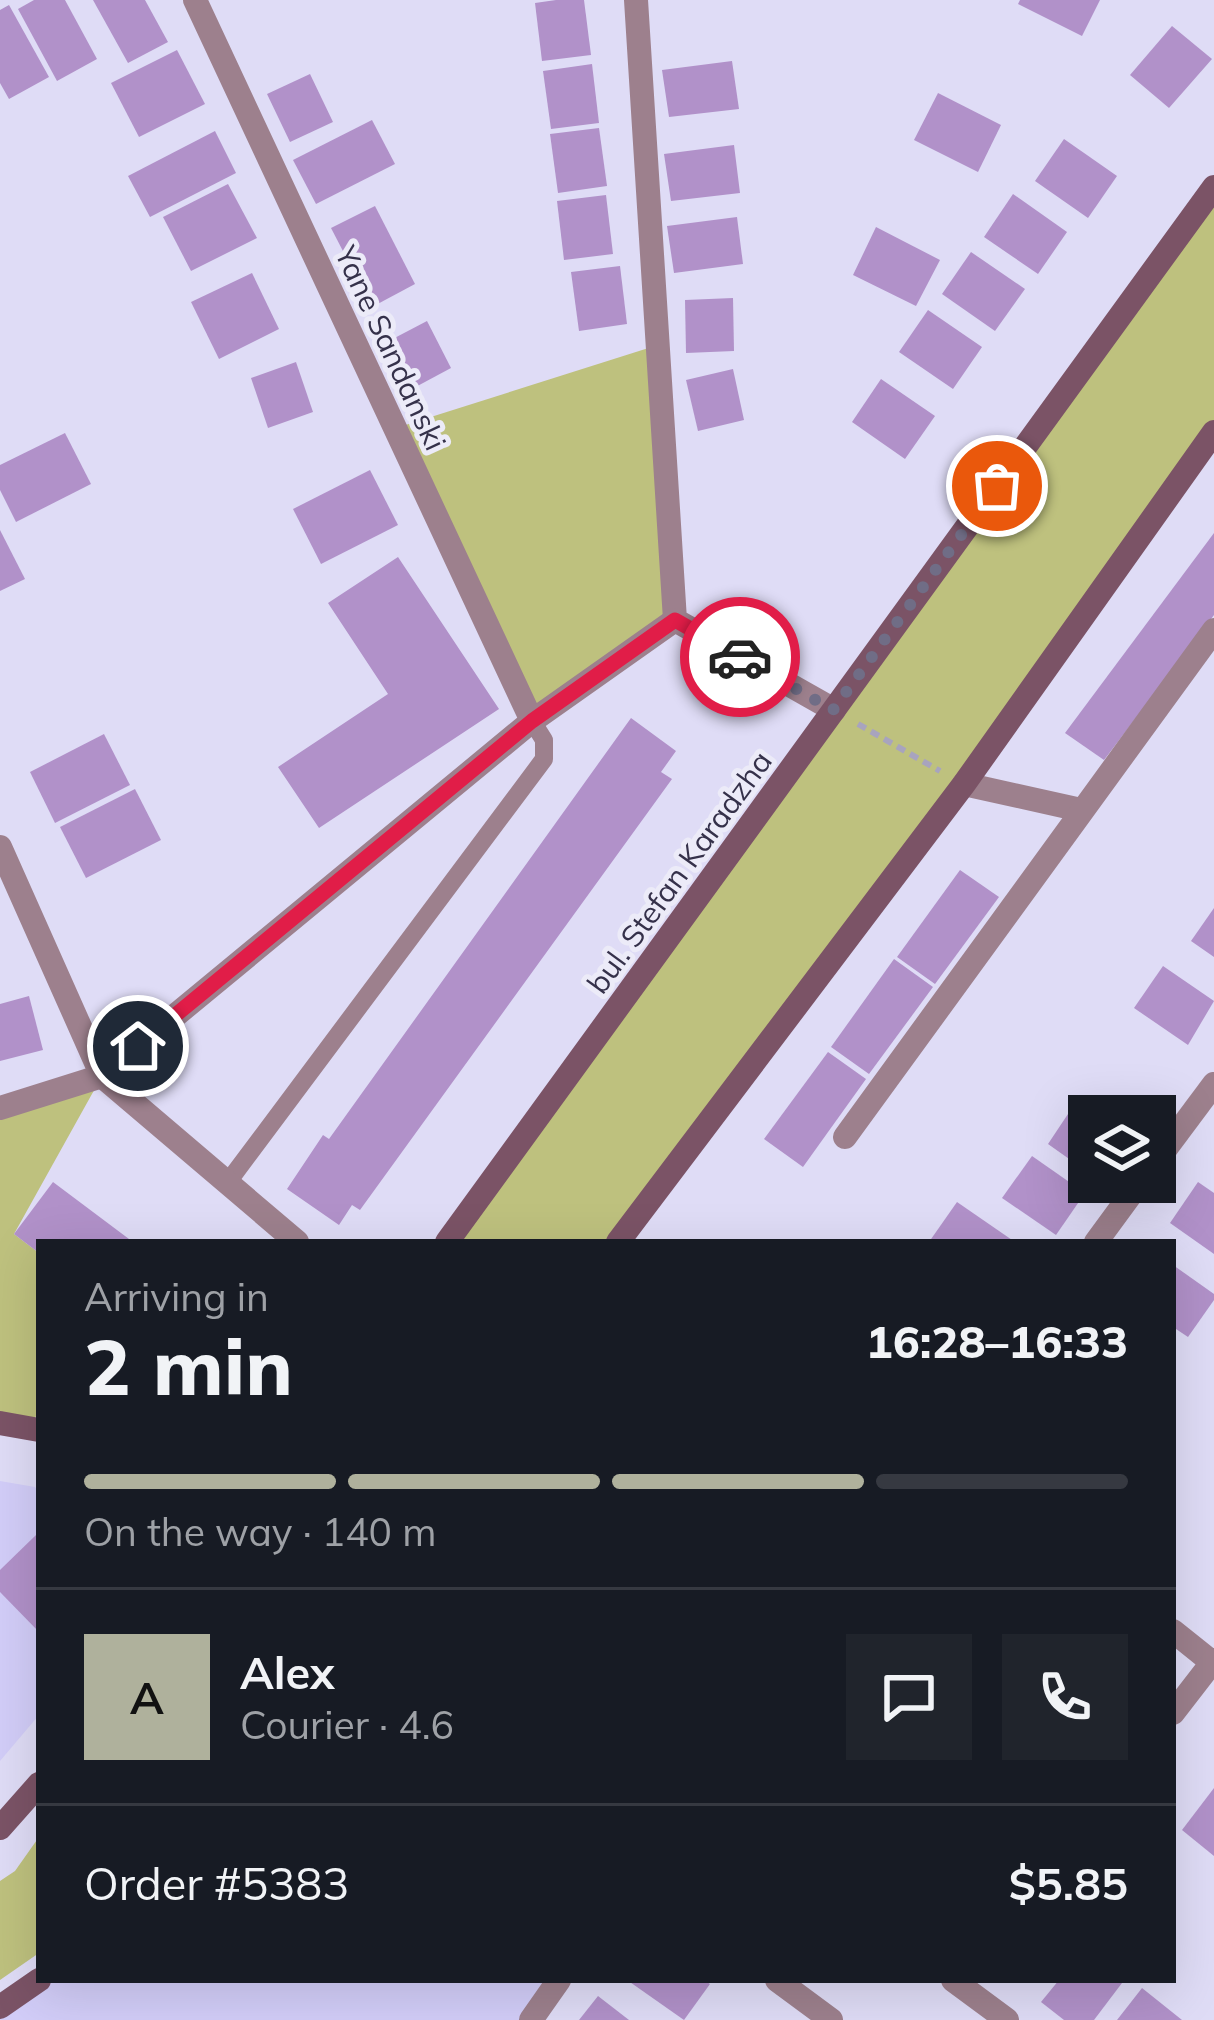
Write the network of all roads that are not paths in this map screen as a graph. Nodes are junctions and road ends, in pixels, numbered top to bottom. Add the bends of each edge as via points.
1 (195, 0) edge
2 (637, 0) edge
3 (1214, 188) edge
4 (1214, 432) edge
5 (675, 620) junction
6 (1214, 630) edge
7 (833, 710) junction
8 (532, 721) junction
9 (964, 784) junction
10 (1081, 810) junction
11 (0, 847) edge
12 (102, 1076) junction
13 (1214, 1084) edge
14 (0, 1108) edge
15 (1176, 1134) edge
16 (845, 1137) dead end
17 (228, 1182) junction
18 (1125, 1203) edge
19 (294, 1239) edge
20 (449, 1239) edge
21 (620, 1239) edge
22 (1098, 1239) edge
23 (0, 1423) edge
24 (36, 1429) edge
25 (1176, 1633) edge
26 (1213, 1662) edge
27 (1176, 1708) edge
28 (36, 1787) edge
29 (0, 1828) edge
30 (36, 1982) edge
31 (557, 1983) edge
32 (781, 1983) edge
33 (961, 1983) edge
34 (0, 2007) edge
35 (531, 2020) edge
36 (830, 2020) edge
37 (1007, 2020) edge

1 - 8 street, Yane Sandanski
2 - 5 street
3 - 7 street, bul. Stefan Karadzha
4 - 9 street
5 - 7 street
5 - 8 street
6 - 10 street
7 - 20 street, bul. Stefan Karadzha
8 - 12 street
8 - 17 lane via 544,758
9 - 10 street
9 - 21 street
10 - 16 street
11 - 12 street
12 - 14 street
12 - 17 street
13 - 15 street
17 - 19 street
18 - 22 street
23 - 24 street
25 - 26 street
26 - 27 street
28 - 29 street
30 - 34 street
31 - 35 street
32 - 36 street
33 - 37 street

